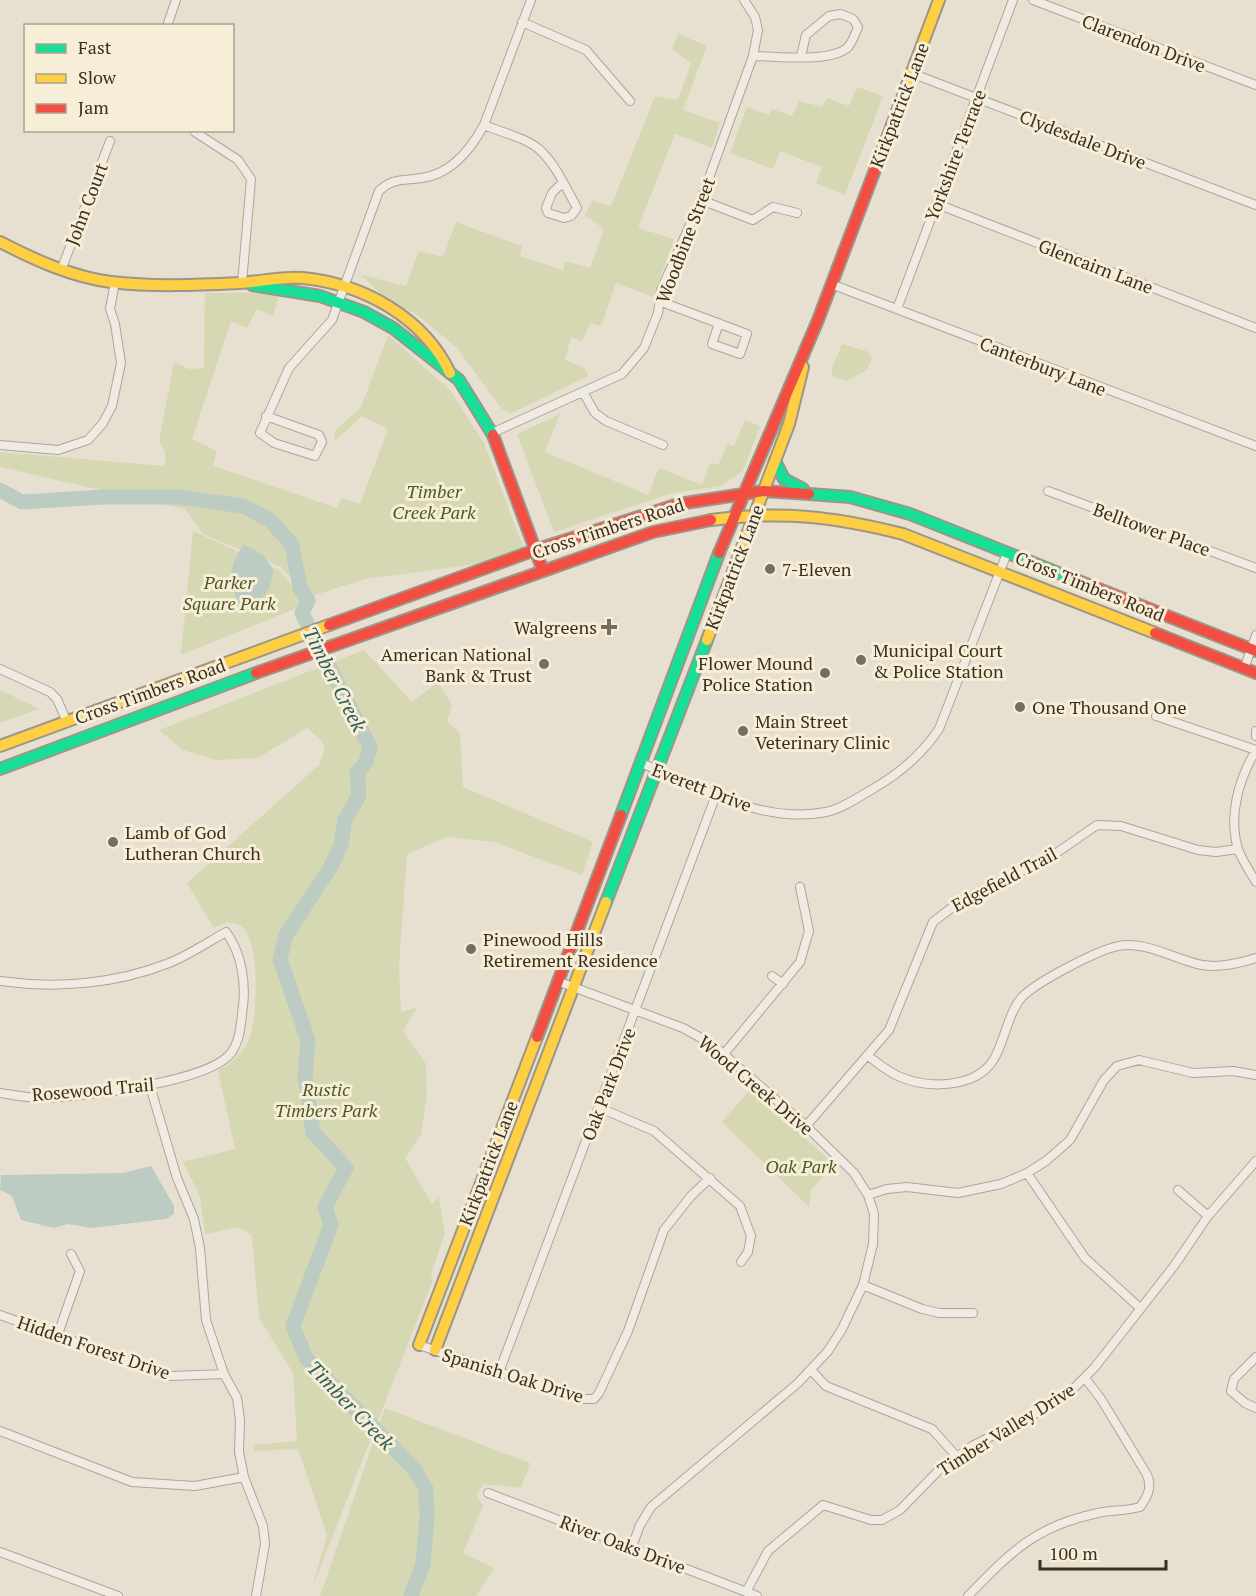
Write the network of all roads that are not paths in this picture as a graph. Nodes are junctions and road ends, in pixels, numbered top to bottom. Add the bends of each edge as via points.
1 (176, 0) edge
2 (531, 0) edge
3 (744, 0) edge
4 (939, 0) edge
5 (1013, 0) edge
6 (1032, 0) edge
7 (522, 22) junction
8 (168, 24) edge
9 (753, 56) junction
10 (801, 56) junction
11 (911, 73) junction
12 (1256, 85) edge
13 (976, 99) junction
14 (630, 102) dead end
15 (484, 125) junction
16 (195, 132) dead end
17 (110, 141) dead end
18 (562, 182) junction
19 (701, 200) junction
20 (936, 204) junction
21 (1256, 205) edge
22 (797, 213) dead end
23 (0, 242) edge
24 (62, 268) junction
25 (114, 282) junction
26 (242, 283) junction
27 (831, 284) junction
28 (343, 288) junction
29 (659, 301) junction
30 (337, 303) junction
31 (897, 309) junction
32 (719, 323) junction
33 (1256, 328) edge
34 (807, 344) junction
35 (450, 373) junction
36 (583, 392) junction
37 (266, 416) junction
38 (492, 433) junction
39 (0, 445) edge
40 (663, 445) dead end
41 (1256, 446) edge
42 (775, 461) junction
43 (1048, 490) dead end
44 (763, 491) junction
45 (746, 493) junction
46 (815, 493) junction
47 (754, 514) junction
48 (735, 517) junction
49 (945, 528) junction
50 (937, 547) junction
51 (535, 550) junction
52 (1008, 553) junction
53 (1256, 568) edge
54 (543, 571) junction
55 (1000, 572) junction
56 (1118, 597) junction
57 (1111, 615) junction
58 (1256, 635) edge
59 (1253, 650) edge
60 (677, 662) junction
61 (0, 669) edge
62 (1244, 669) junction
63 (694, 671) junction
64 (1256, 673) edge
65 (1155, 716) dead end
66 (67, 722) junction
67 (1256, 731) edge
68 (1256, 736) edge
69 (73, 743) junction
70 (0, 746) edge
71 (1256, 750) edge
72 (641, 763) junction
73 (0, 769) edge
74 (657, 769) junction
75 (716, 795) junction
76 (1238, 849) junction
77 (1256, 882) edge
78 (800, 886) dead end
79 (1256, 958) edge
80 (772, 976) dead end
81 (0, 981) edge
82 (557, 981) junction
83 (783, 984) junction
84 (573, 987) junction
85 (635, 1010) junction
86 (724, 1054) junction
87 (868, 1056) junction
88 (1256, 1075) edge
89 (150, 1086) junction
90 (0, 1093) edge
91 (600, 1108) junction
92 (806, 1126) junction
93 (1256, 1161) edge
94 (1027, 1173) junction
95 (710, 1178) junction
96 (1178, 1190) dead end
97 (868, 1196) junction
98 (1208, 1216) junction
99 (71, 1254) dead end
100 (741, 1262) dead end
101 (863, 1285) junction
102 (1140, 1308) junction
103 (973, 1313) dead end
104 (0, 1315) edge
105 (58, 1334) junction
106 (419, 1345) joint
107 (435, 1350) junction
108 (1256, 1358) edge
109 (811, 1370) junction
110 (499, 1372) junction
111 (224, 1374) junction
112 (1085, 1378) junction
113 (1256, 1408) edge
114 (0, 1431) edge
115 (957, 1457) junction
116 (244, 1477) junction
117 (488, 1493) dead end
118 (632, 1547) junction
119 (0, 1552) edge
120 (746, 1592) junction
121 (118, 1596) edge
122 (256, 1596) edge
123 (757, 1596) edge
124 (968, 1596) edge

1 - 8 street
2 - 7 street
3 - 9 street, Woodbine Street via 758,30
4 - 11 street, Kirkpatrick Lane
5 - 13 street, Yorkshire Terrace
6 - 12 street, Clarendon Drive
7 - 14 street via 586,50
7 - 15 street
9 - 10 street
9 - 19 street, Woodbine Street
10 - 10 street via 810,58 846,49 858,27 853,19 841,14 828,16 806,35
11 - 13 street, Clydesdale Drive
11 - 27 street, Kirkpatrick Lane
13 - 20 street, Yorkshire Terrace
13 - 21 street, Clydesdale Drive
15 - 18 street via 538,148
15 - 28 street via 464,154 441,172 422,178 396,179 376,197
16 - 26 street via 238,160 251,178
17 - 24 street, John Court
18 - 18 street via 577,208 564,218 548,213 546,208
19 - 22 street via 753,220 773,207
19 - 29 street, Woodbine Street
20 - 31 street, Yorkshire Terrace
20 - 33 street, Glencairn Lane
23 - 24 street
24 - 25 street
25 - 26 street
25 - 39 street via 110,309 121,363 112,406 103,423 88,440 58,450
26 - 28 street via 303,278
26 - 30 street
27 - 31 street, Canterbury Lane
27 - 34 street, Kirkpatrick Lane
28 - 30 street
28 - 35 street via 389,305 445,358
29 - 32 street
29 - 36 street, Woodbine Street via 658,313 638,357 622,374
30 - 35 street via 393,327
30 - 37 street via 332,320 284,376
31 - 41 street, Canterbury Lane
32 - 32 street via 747,334 740,354 711,344
34 - 42 street, Kirkpatrick Lane via 789,424
34 - 45 street, Kirkpatrick Lane
35 - 38 street via 459,380
36 - 38 street, Woodbine Street
36 - 40 street via 595,413 606,421
37 - 37 street via 260,433 274,443 315,456 322,442 319,435
38 - 51 street
42 - 44 street, Kirkpatrick Lane
42 - 46 street via 784,480
43 - 53 street, Belltower Place
44 - 45 street, Cross Timbers Road
44 - 46 street, Cross Timbers Road
44 - 47 street, Kirkpatrick Lane
45 - 48 street, Kirkpatrick Lane
45 - 51 street, Cross Timbers Road via 679,504
46 - 49 street, Cross Timbers Road via 874,502
47 - 48 street, Cross Timbers Road
47 - 50 street, Cross Timbers Road via 809,515 868,525
47 - 63 street, Kirkpatrick Lane
48 - 54 street, Cross Timbers Road via 653,532
48 - 60 street, Kirkpatrick Lane
49 - 50 street
49 - 52 street, Cross Timbers Road
50 - 55 street, Cross Timbers Road
51 - 54 street
51 - 66 street, Cross Timbers Road
52 - 55 street, Everett Drive
52 - 56 street, Cross Timbers Road
54 - 69 street, Cross Timbers Road
55 - 57 street, Cross Timbers Road
55 - 75 street, Everett Drive via 939,729 927,748 908,766 828,812 786,814
56 - 57 street
56 - 59 street, Cross Timbers Road
57 - 62 street, Cross Timbers Road
58 - 59 street
59 - 62 street
60 - 63 street
60 - 72 street, Kirkpatrick Lane
61 - 66 street via 50,692
62 - 64 street, Cross Timbers Road
63 - 74 street, Kirkpatrick Lane
65 - 71 street
66 - 69 street
66 - 70 street, Cross Timbers Road
67 - 68 street
69 - 73 street, Cross Timbers Road
71 - 76 street via 1235,803
72 - 74 street, Everett Drive
72 - 82 street, Kirkpatrick Lane
74 - 75 street, Everett Drive
74 - 84 street, Kirkpatrick Lane
75 - 85 street, Oak Park Drive
76 - 77 street
76 - 87 street, Edgefield Trail via 1198,850 1121,826 1097,825 1052,856 959,902 939,915 928,930 889,1030
78 - 83 street via 809,931 800,962
79 - 87 street via 1234,965 1208,966 1134,945 1114,946 1043,981 1021,998 994,1058 976,1077 965,1081 930,1083 907,1079
80 - 83 street
81 - 89 street, Rosewood Trail via 37,987 127,977 171,962 226,932 237,948 244,995 233,1051 216,1065
82 - 84 street
82 - 106 street, Kirkpatrick Lane
83 - 86 street
84 - 85 street, Wood Creek Drive
84 - 107 street, Kirkpatrick Lane
85 - 86 street, Wood Creek Drive via 694,1033
85 - 91 street, Oak Park Drive
86 - 92 street, Wood Creek Drive
87 - 92 street, Edgefield Trail
88 - 94 street via 1233,1071 1193,1073 1139,1060 1117,1066 1104,1080 1070,1140
89 - 90 street, Rosewood Trail via 40,1098
89 - 111 street via 177,1178 194,1219 206,1320
91 - 95 street via 654,1131
91 - 110 street, Oak Park Drive
92 - 97 street, Wood Creek Drive via 854,1173
93 - 98 street, Timber Valley Drive
94 - 97 street via 1000,1184 958,1192 907,1188 887,1189
94 - 102 street via 1085,1258
95 - 100 street via 740,1206 750,1226 748,1252
95 - 110 street, Spanish Oak Drive via 664,1230 622,1356 594,1399 582,1399
96 - 98 street
97 - 101 street, Wood Creek Drive via 875,1225
98 - 102 street, Timber Valley Drive
99 - 105 street via 80,1271
101 - 103 street via 921,1309
101 - 109 street, Wood Creek Drive via 842,1329
102 - 112 street, Timber Valley Drive
104 - 105 street, Hidden Forest Drive
105 - 111 street, Hidden Forest Drive via 171,1376
106 - 107 street, Spanish Oak Drive
107 - 110 street, Spanish Oak Drive
108 - 113 street via 1234,1379 1231,1391
109 - 115 street via 826,1386 932,1429
109 - 118 street, Wood Creek Drive via 651,1507
111 - 116 street via 237,1398
112 - 115 street, Timber Valley Drive via 1068,1394
112 - 124 street via 1150,1480 1147,1497 1140,1507 1081,1517 1030,1538
114 - 116 street via 132,1482 195,1486
115 - 120 street, Timber Valley Drive via 900,1510 882,1520 823,1505 768,1551
116 - 122 street via 263,1527 265,1544
117 - 118 street, River Oaks Drive
118 - 120 street, River Oaks Drive
119 - 121 street
120 - 123 street, River Oaks Drive

